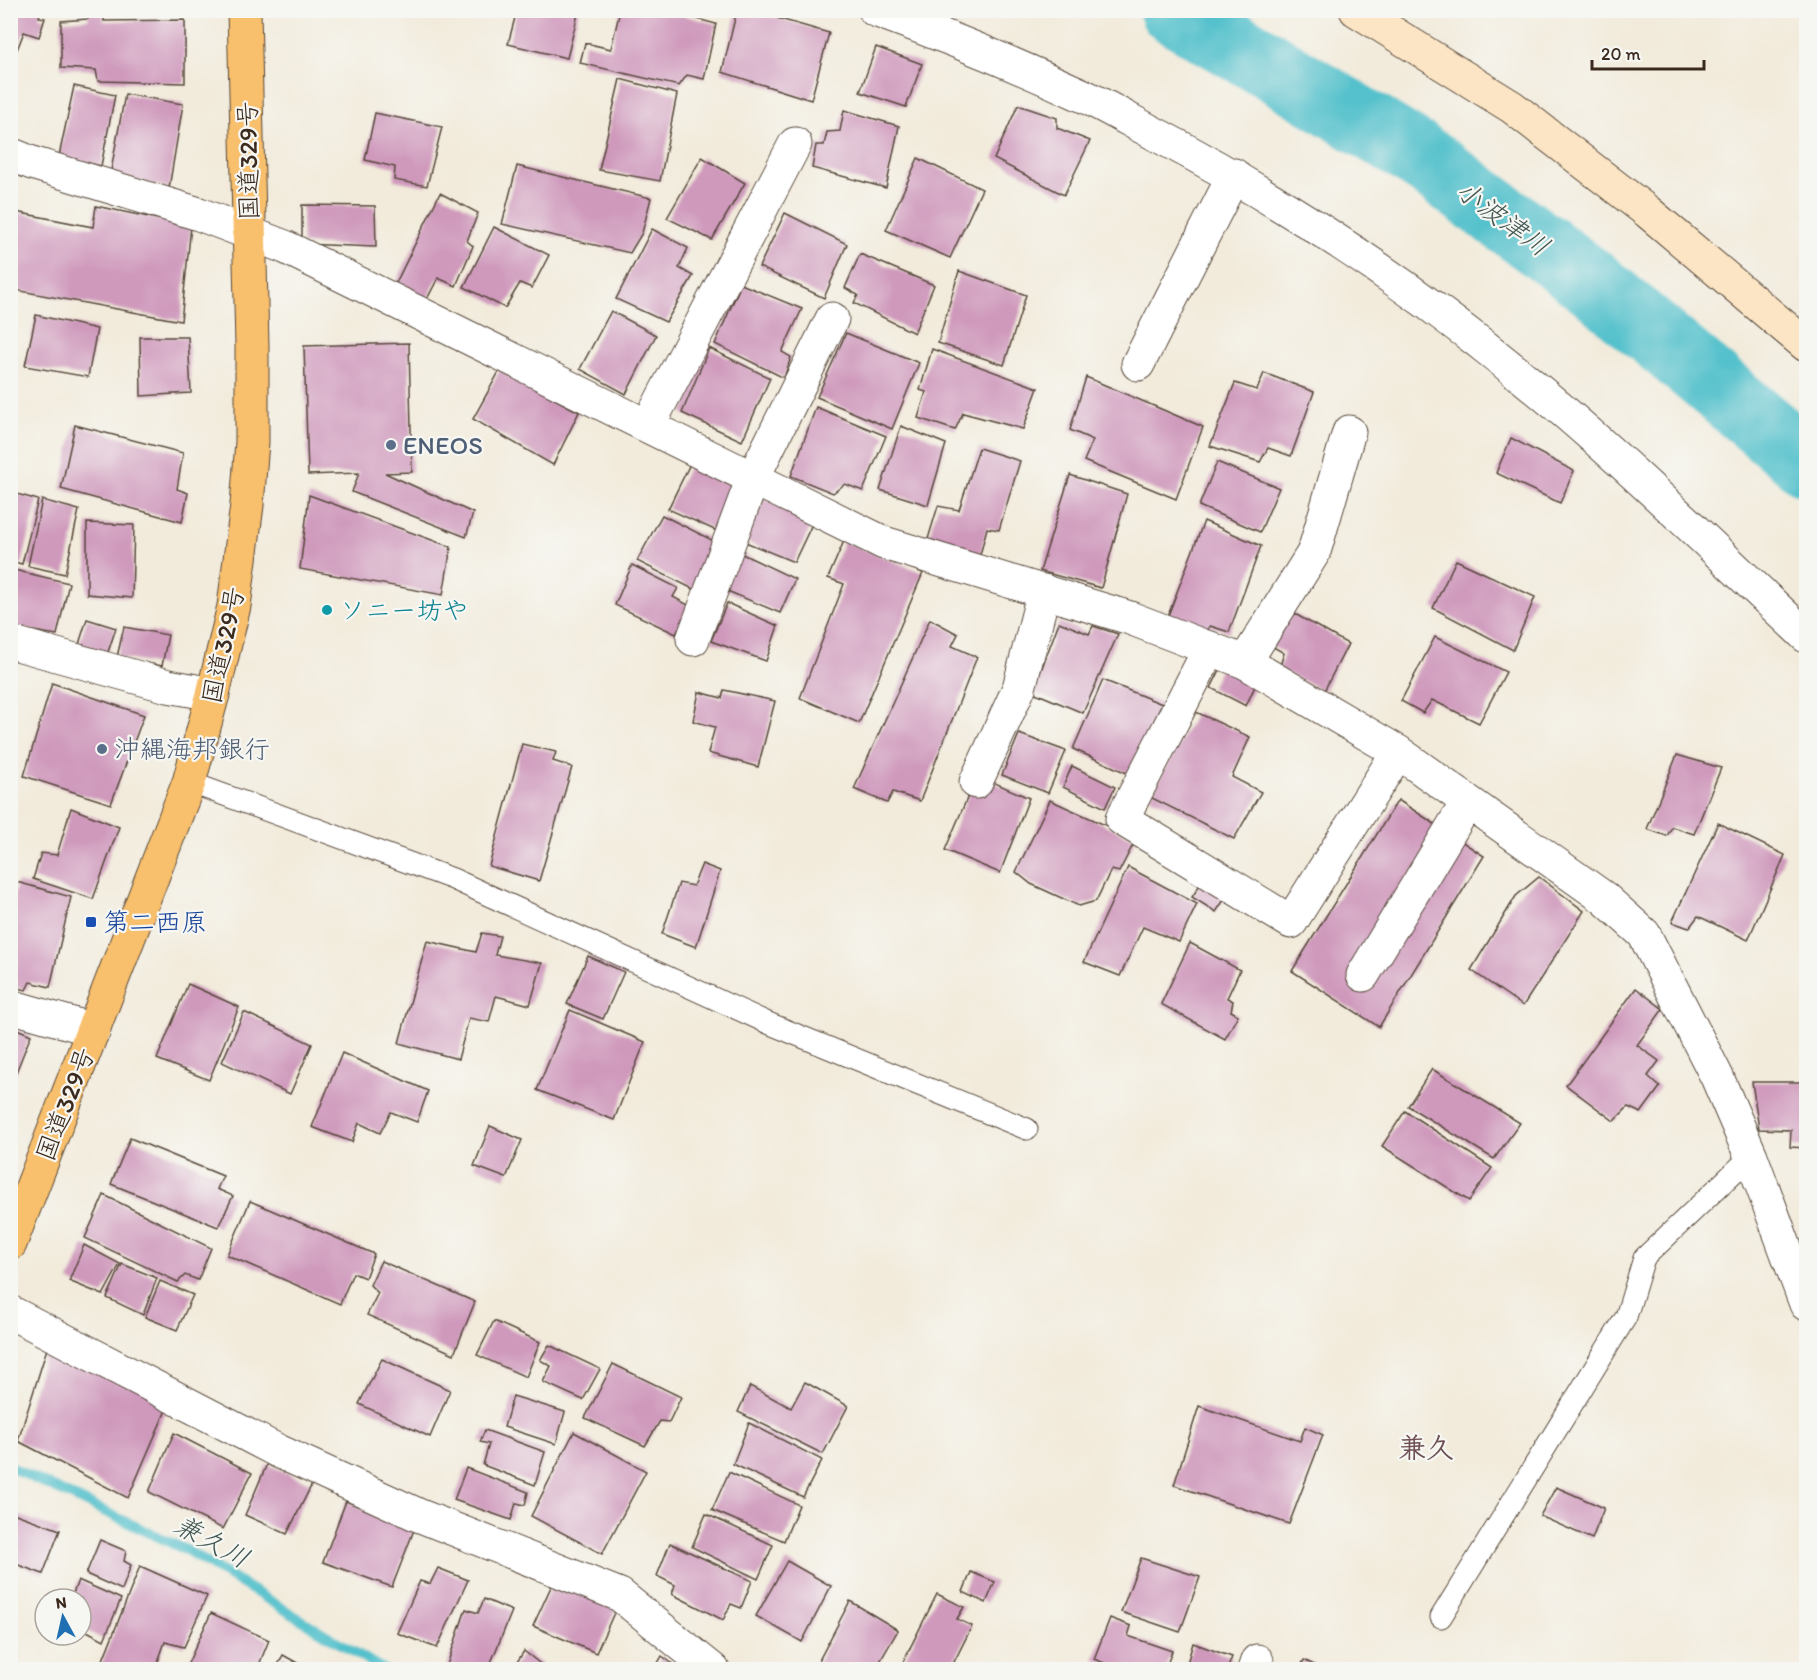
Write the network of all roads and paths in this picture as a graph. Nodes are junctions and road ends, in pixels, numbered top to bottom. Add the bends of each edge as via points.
1 (875, 10) edge
2 (1356, 10) edge
3 (243, 11) edge
4 (795, 144) dead end
5 (10, 154) edge
6 (1233, 175) junction
7 (249, 232) junction
8 (832, 319) dead end
9 (1806, 345) edge
10 (1138, 364) dead end
11 (648, 426) junction
12 (1349, 432) dead end
13 (753, 478) junction
14 (1044, 591) junction
15 (1806, 636) edge
16 (693, 639) dead end
17 (10, 642) edge
18 (1210, 648) junction
19 (1245, 662) junction
20 (213, 694) junction
21 (1398, 752) junction
22 (189, 782) junction
23 (975, 782) dead end
24 (1467, 803) junction
25 (1363, 975) dead end
26 (10, 1006) edge
27 (94, 1030) junction
28 (1027, 1129) dead end
29 (1751, 1156) junction
30 (10, 1244) edge
31 (1806, 1304) edge
32 (10, 1312) edge
33 (1441, 1617) dead end
34 (713, 1670) edge

1 - 6 street via 1088,98
2 - 9 street via 1512,107 1648,213
3 - 7 highway, 国道329号
4 - 11 street
5 - 7 street
6 - 10 street
6 - 15 street via 1402,285 1526,380 1620,460
7 - 11 street via 290,248
7 - 20 highway, 国道329号 via 252,442 234,606
8 - 13 street
11 - 13 street
12 - 19 street via 1314,552
13 - 14 street via 884,543
13 - 16 street
14 - 18 street
14 - 23 street via 1019,688
17 - 20 street via 168,686
18 - 19 street
18 - 21 street via 1122,819 1291,922
19 - 21 street
20 - 22 highway, 国道329号
21 - 24 street
22 - 27 highway, 国道329号
22 - 28 lane via 453,879 768,1023
24 - 25 street
24 - 29 street via 1604,898 1644,934 1712,1067
26 - 27 street
27 - 30 highway, 国道329号
29 - 31 street
29 - 33 lane via 1644,1258 1626,1317
32 - 34 street via 278,1451 418,1515 620,1595

